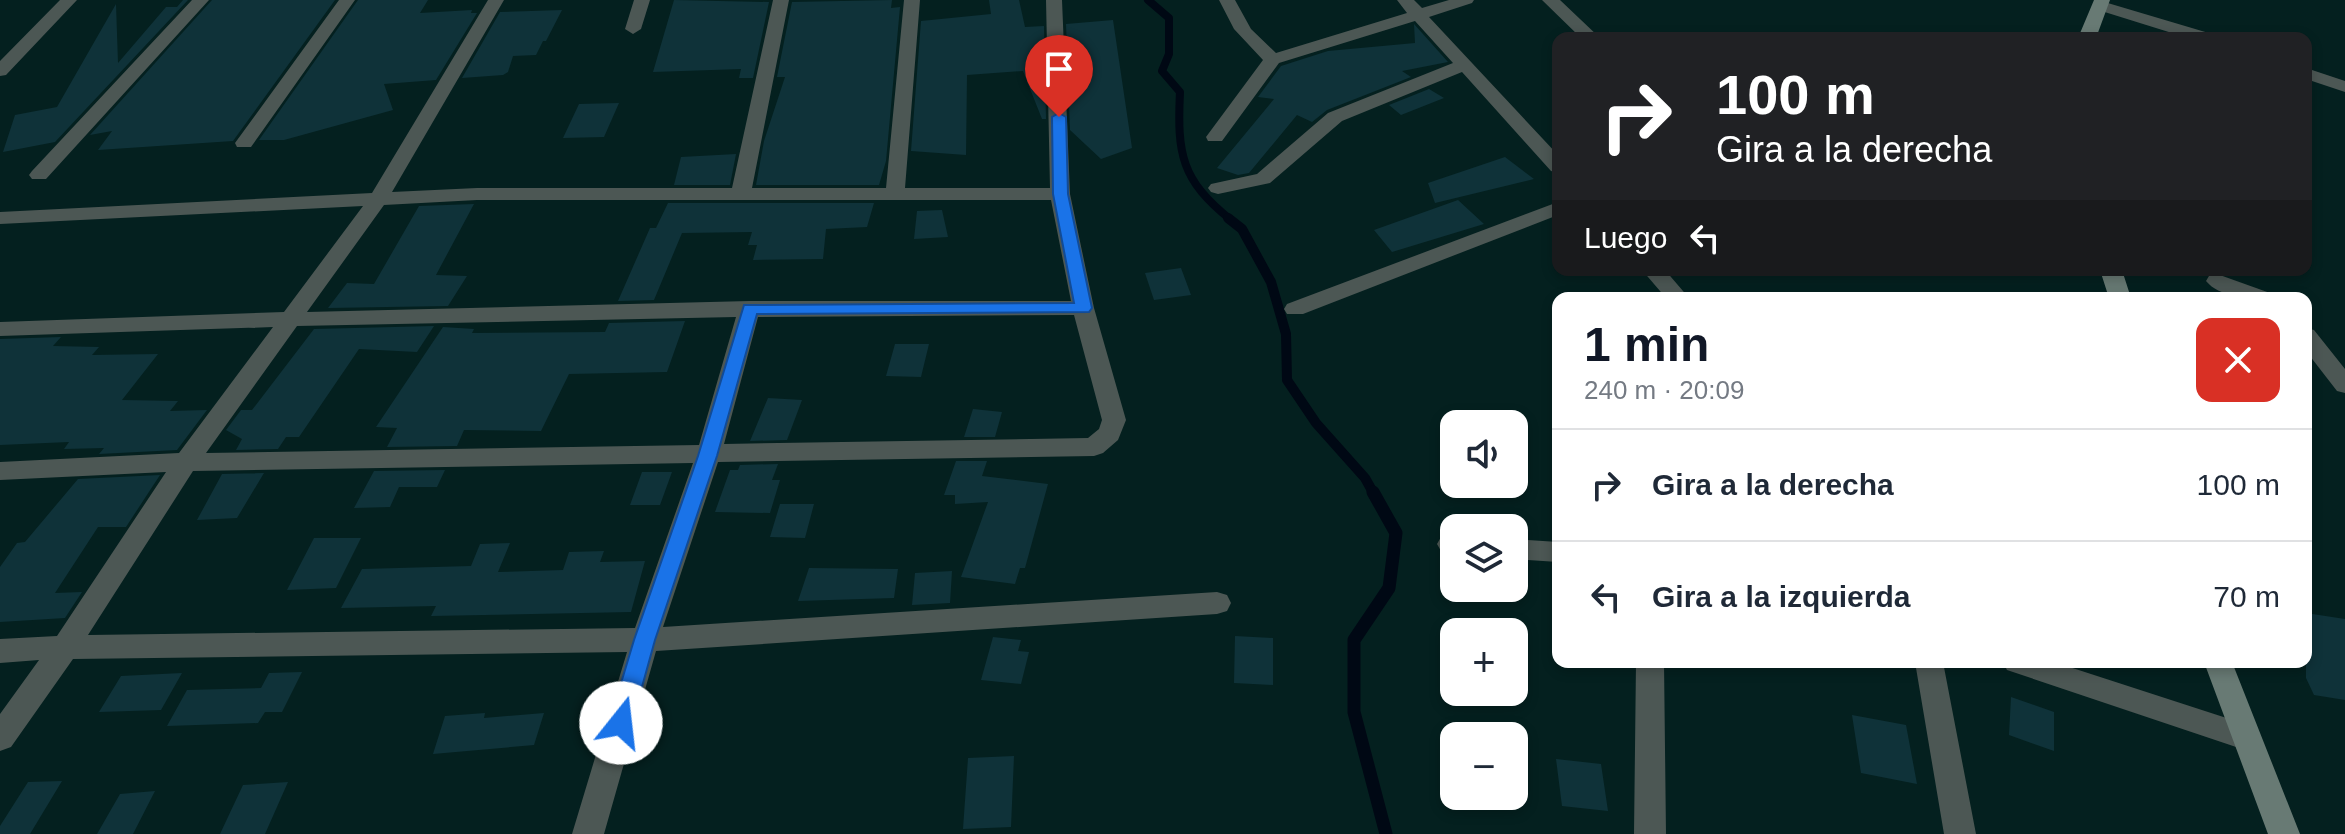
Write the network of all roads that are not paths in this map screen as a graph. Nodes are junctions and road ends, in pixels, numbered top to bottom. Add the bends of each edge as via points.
1 (69, 0) edge
2 (201, 0) edge
3 (347, 0) edge
4 (496, 0) edge
5 (642, 0) edge
6 (781, 0) edge
7 (912, 0) edge
8 (1054, 0) edge
9 (1227, 0) edge
10 (1405, 0) edge
11 (1466, 0) edge
12 (1550, 0) edge
13 (2102, 3) edge
14 (1419, 15) junction
15 (633, 29) dead end
16 (1585, 32) edge
17 (2090, 32) edge
18 (2188, 32) edge
19 (1273, 59) junction
20 (1464, 65) junction
21 (0, 71) edge
22 (2312, 75) edge
23 (2345, 87) edge
24 (1215, 137) dead end
25 (244, 143) dead end
26 (1552, 160) edge
27 (39, 175) dead end
28 (1218, 188) dead end
29 (741, 192) junction
30 (895, 193) junction
31 (1060, 194) junction
32 (380, 196) junction
33 (1552, 210) edge
34 (0, 218) edge
35 (1658, 276) edge
36 (2217, 281) dead end
37 (1673, 292) edge
38 (2246, 292) edge
39 (750, 308) junction
40 (1083, 308) junction
41 (1295, 309) dead end
42 (291, 318) junction
43 (0, 329) edge
44 (2312, 343) edge
45 (2345, 385) edge
46 (708, 456) junction
47 (186, 462) junction
48 (0, 471) edge
49 (1528, 550) edge
50 (1552, 552) edge
51 (1217, 603) dead end
52 (645, 640) junction
53 (65, 647) junction
54 (0, 651) edge
55 (1650, 668) edge
56 (1930, 668) edge
57 (2035, 668) edge
58 (2220, 668) edge
59 (2245, 737) junction
60 (0, 738) edge
61 (588, 834) edge
62 (1650, 834) edge
63 (1960, 834) edge
64 (2284, 834) edge

1 - 21 street
2 - 27 street
3 - 25 street
4 - 32 street
5 - 15 street
6 - 29 street
7 - 30 street
8 - 31 street
9 - 19 street via 1250,40
10 - 14 street
11 - 14 street
12 - 16 street
13 - 17 street
13 - 18 street
14 - 19 street
14 - 20 street
19 - 24 street
20 - 26 street
20 - 28 street via 1335,117 1263,179
22 - 23 street
29 - 30 street
29 - 32 street
30 - 31 street
31 - 40 street
32 - 34 street
32 - 42 street
33 - 41 street
35 - 37 street
36 - 38 street
39 - 40 street
39 - 42 street
39 - 46 street
40 - 46 street via 1114,420 1109,434 1094,447
42 - 43 street
42 - 47 street
44 - 45 street
46 - 47 street
46 - 52 street
47 - 48 street
47 - 53 street
49 - 50 street
51 - 52 street
52 - 53 street
52 - 61 street
53 - 54 street
53 - 60 street
55 - 62 street
56 - 63 street
57 - 59 street
58 - 59 street
59 - 64 street

